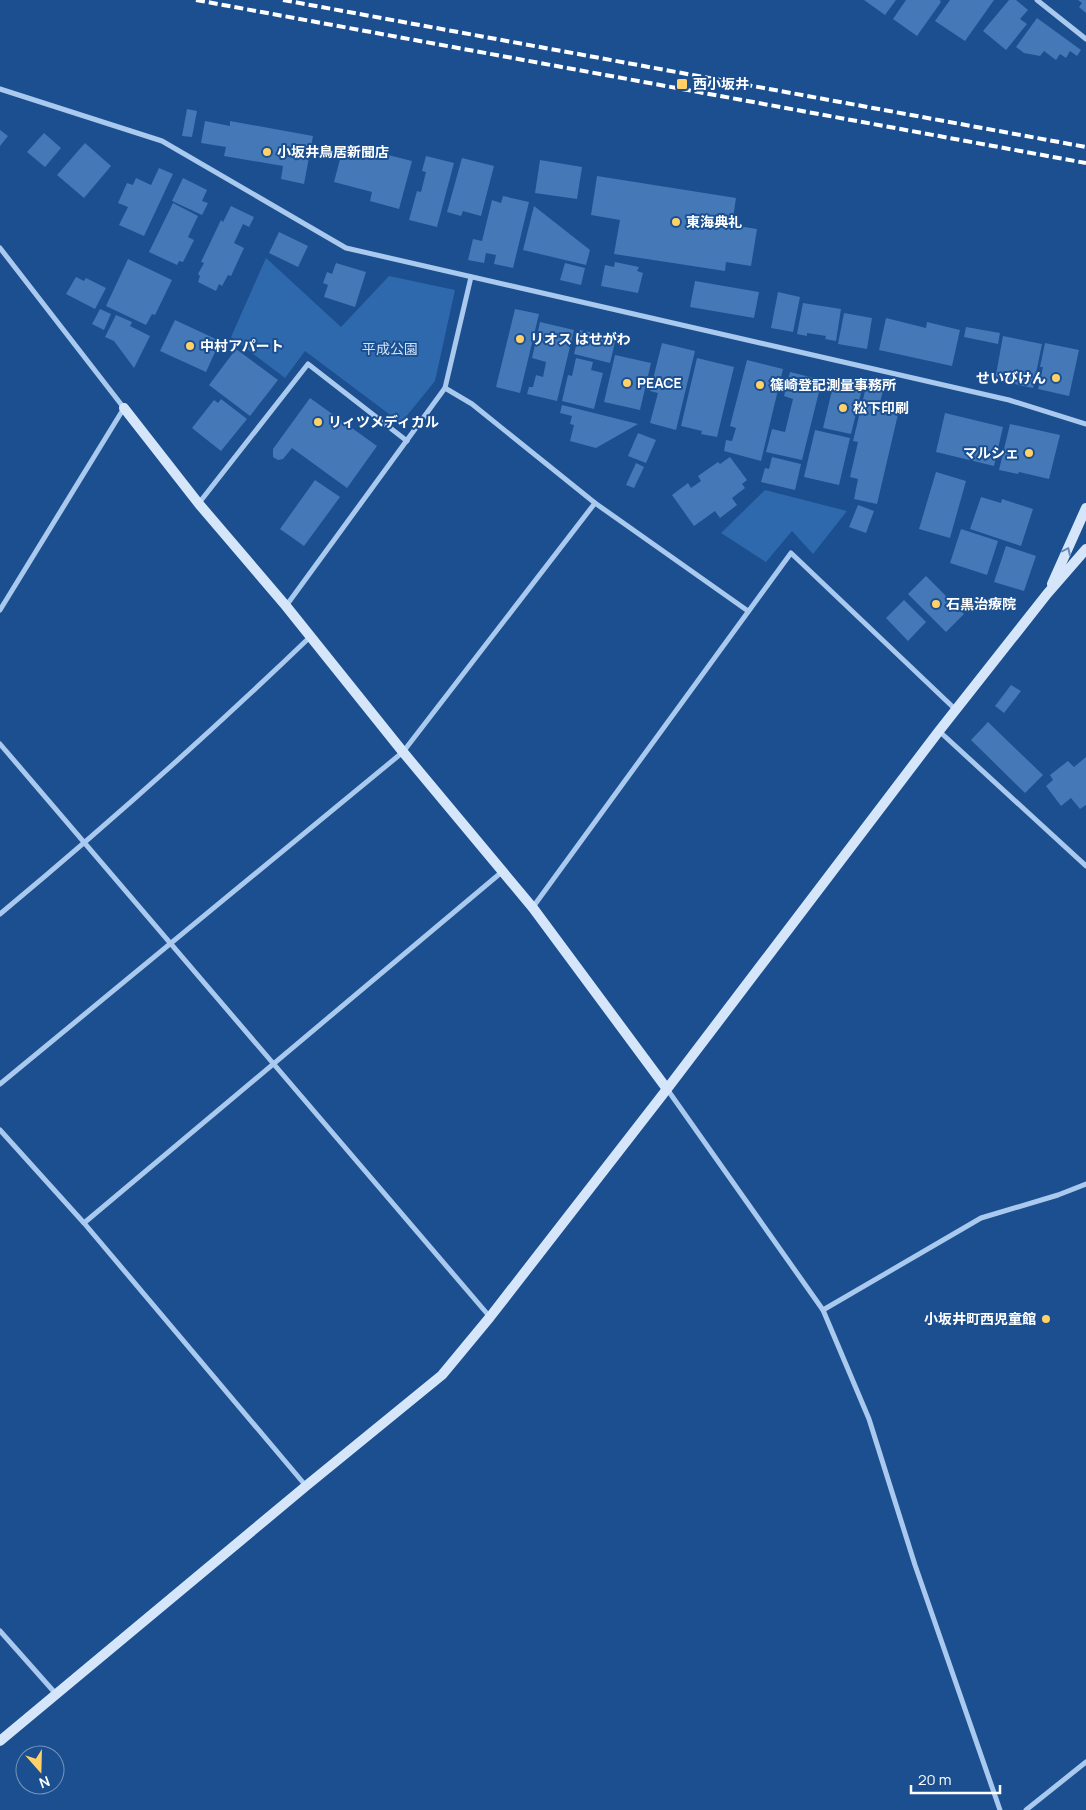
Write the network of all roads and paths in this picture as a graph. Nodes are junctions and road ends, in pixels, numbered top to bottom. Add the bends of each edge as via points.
1 (1037, 0) edge
2 (1086, 39) edge
3 (0, 89) edge
4 (0, 248) edge
5 (471, 276) junction
6 (445, 388) junction
7 (124, 408) junction
8 (1086, 424) edge
9 (407, 441) junction
10 (595, 503) junction
11 (199, 504) junction
12 (1086, 508) edge
13 (1086, 549) edge
14 (1047, 594) junction
15 (286, 606) junction
16 (0, 610) edge
17 (748, 611) junction
18 (310, 636) junction
19 (956, 710) junction
20 (939, 731) junction
21 (0, 744) edge
22 (403, 752) junction
23 (85, 843) junction
24 (1086, 866) edge
25 (503, 871) junction
26 (533, 908) junction
27 (0, 914) edge
28 (170, 943) junction
29 (274, 1064) junction
30 (0, 1084) edge
31 (667, 1089) junction
32 (0, 1130) edge
33 (1086, 1184) edge
34 (84, 1223) junction
35 (823, 1310) junction
36 (490, 1317) junction
37 (306, 1486) junction
38 (0, 1631) edge
39 (57, 1694) junction
40 (0, 1741) edge
41 (1086, 1762) edge
42 (1000, 1810) edge
43 (1026, 1810) edge

1 - 2 street
3 - 5 street via 162,141 346,248
4 - 7 street
5 - 6 street
5 - 8 street via 1009,400
6 - 9 street
6 - 10 street via 472,404
7 - 11 street
7 - 16 street
9 - 11 street via 308,364
9 - 15 street
10 - 17 street
10 - 22 street
11 - 15 street
14 -> 12 street
13 - 14 street
14 - 19 street
15 - 18 street
17 - 19 street via 791,553
17 - 26 street
18 - 22 street
18 - 23 street
19 - 20 street
20 - 24 street
20 - 31 street
21 - 23 street
22 - 25 street
22 - 28 street
23 - 27 street
23 - 28 street
25 - 26 street
25 - 29 street
26 - 31 street
28 - 29 street
28 - 30 street
29 - 34 street
29 - 36 street
31 - 35 street
31 - 36 street
32 - 34 street
33 - 35 street via 981,1218
34 - 37 street
35 - 42 street via 869,1419 915,1565
36 - 37 street via 442,1375
37 - 39 street
38 - 39 street
39 - 40 street
41 - 43 street

